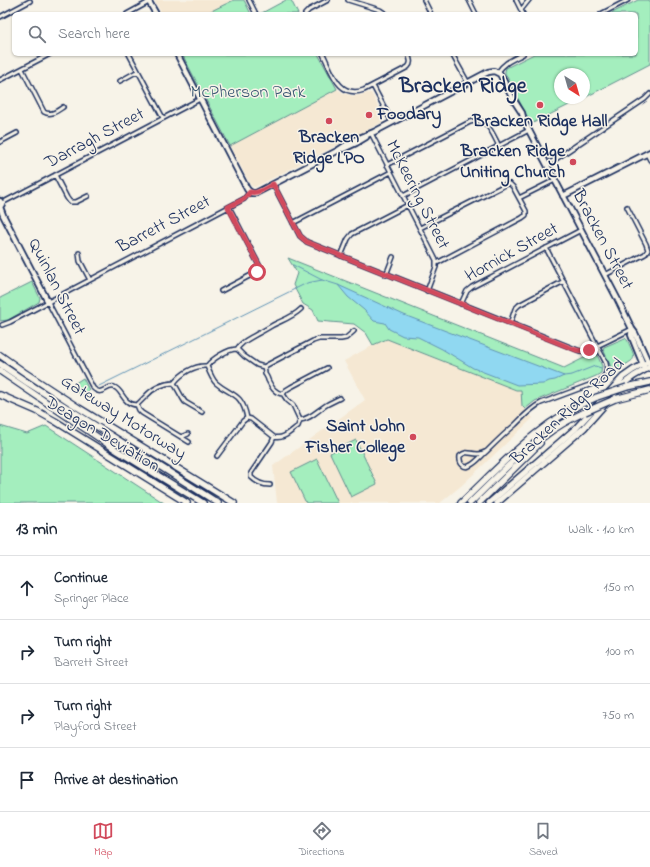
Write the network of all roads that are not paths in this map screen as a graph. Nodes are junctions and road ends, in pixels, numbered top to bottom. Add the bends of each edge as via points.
1 (249, 0) edge
2 (328, 0) edge
3 (348, 0) edge
4 (424, 0) edge
5 (469, 0) edge
6 (516, 0) edge
7 (529, 0) edge
8 (628, 0) edge
9 (149, 1) edge
10 (30, 2) dead end
11 (358, 2) edge
12 (130, 12) edge
13 (155, 12) edge
14 (255, 12) edge
15 (307, 12) edge
16 (383, 12) edge
17 (430, 12) edge
18 (475, 12) edge
19 (522, 12) edge
20 (605, 12) edge
21 (0, 17) edge
22 (46, 56) edge
23 (130, 56) edge
24 (178, 56) edge
25 (325, 56) edge
26 (409, 56) edge
27 (453, 56) edge
28 (520, 56) edge
29 (22, 69) junction
30 (138, 71) junction
31 (498, 72) junction
32 (0, 80) edge
33 (120, 81) dead end
34 (468, 83) junction
35 (373, 86) junction
36 (650, 94) edge
37 (200, 99) junction
38 (63, 107) dead end
39 (163, 118) junction
40 (392, 122) junction
41 (529, 130) junction
42 (18, 133) dead end
43 (371, 133) junction
44 (0, 142) edge
45 (499, 146) junction
46 (648, 153) edge
47 (650, 160) edge
48 (387, 165) junction
49 (547, 165) junction
50 (391, 172) junction
51 (55, 175) junction
52 (555, 180) junction
53 (273, 184) junction
54 (250, 192) junction
55 (88, 196) dead end
56 (403, 196) junction
57 (563, 196) junction
58 (519, 198) junction
59 (1, 204) edge
60 (408, 205) junction
61 (228, 207) junction
62 (627, 207) dead end
63 (293, 223) junction
64 (420, 228) junction
65 (581, 230) junction
66 (546, 248) junction
67 (79, 253) dead end
68 (341, 256) junction
69 (393, 257) dead end
70 (436, 263) junction
71 (386, 274) junction
72 (605, 274) junction
73 (90, 280) junction
74 (564, 281) junction
75 (221, 291) dead end
76 (427, 291) junction
77 (48, 302) junction
78 (461, 304) junction
79 (301, 310) dead end
80 (510, 324) junction
81 (2, 325) dead end
82 (632, 329) junction
83 (354, 331) dead end
84 (597, 345) junction
85 (237, 349) junction
86 (0, 355) edge
87 (0, 364) edge
88 (648, 365) edge
89 (207, 366) junction
90 (264, 367) junction
91 (326, 368) dead end
92 (0, 371) edge
93 (650, 382) edge
94 (174, 383) junction
95 (650, 390) edge
96 (283, 394) junction
97 (0, 395) edge
98 (340, 398) dead end
99 (137, 405) junction
100 (202, 412) dead end
101 (247, 418) junction
102 (300, 420) junction
103 (188, 434) dead end
104 (543, 436) junction
105 (181, 437) junction
106 (274, 437) junction
107 (189, 442) dead end
108 (485, 452) junction
109 (217, 456) dead end
110 (270, 485) dead end
111 (187, 503) edge
112 (203, 503) edge
113 (218, 503) edge
114 (234, 503) edge
115 (461, 503) edge
116 (470, 503) edge
117 (479, 503) edge
118 (489, 503) edge
119 (497, 503) edge

1 - 14 street
2 - 15 street
3 - 11 street
4 - 17 street
5 - 18 street
6 - 19 street
7 - 19 street
8 - 20 street
9 - 12 street
9 - 13 street
10 - 21 street
11 - 16 street
22 - 29 street
23 - 30 street
24 - 37 street
25 - 35 street via 335,78 343,88 357,92
26 - 35 street via 411,64 407,68
27 - 34 street
28 - 31 street, Barrett Street via 506,63
29 - 32 street
29 - 38 street via 44,112 50,114
30 - 33 street
30 - 39 street
31 - 34 street, Barrett Street via 490,71
31 - 41 street, Bracken Street via 522,112
34 - 40 street, Barrett Street
35 - 40 street
36 - 49 street
37 - 39 street, Darragh Street
37 - 54 street
39 - 51 street, Darragh Street
40 - 43 street, Barrett Street
41 - 45 street
41 - 49 street, Bracken Street
42 - 44 street
43 - 48 street, McKeering Street
43 - 53 street, Barrett Street
45 - 48 street via 488,127 482,122 474,121
45 - 56 street
46 - 47 street
46 - 57 street
48 - 50 street, McKeering Street
49 - 52 street, Bracken Street
50 - 56 street, McKeering Street
50 - 63 street
51 - 55 street via 70,202
51 - 59 street, Darragh Street
52 - 57 street, Bracken Street
52 - 58 street
53 - 54 street, Barrett Street via 256,193
53 - 63 street
54 - 61 street, Barrett Street via 244,199
56 - 60 street, McKeering Street
57 - 65 street, Bracken Street
58 - 64 street via 511,182
58 - 70 street via 528,215
59 - 77 street, Quinlan Street via 7,222
60 - 64 street, McKeering Street
60 - 68 street via 352,234
61 - 73 street, Barrett Street
61 - 75 street via 260,267 257,272
62 - 72 street via 648,250 645,254
63 - 68 street via 304,240
64 - 70 street, McKeering Street
65 - 66 street, Hornick Street
65 - 72 street, Bracken Street
66 - 74 street
66 - 78 street, Hornick Street via 472,287
67 - 73 street via 80,261
68 - 71 street
69 - 71 street
70 - 76 street, McKeering Street
71 - 76 street
72 - 82 street, Bracken Street
73 - 77 street, Barrett Street
74 - 80 street via 519,305
74 - 84 street
76 - 78 street
77 - 81 street, Barrett Street
77 - 99 street, Quinlan Street via 96,390 115,387 123,398
78 - 80 street
79 - 85 street via 244,341
80 - 84 street via 576,350 586,351
82 - 84 street
82 - 88 street, Bracken Street via 631,335
83 - 90 street via 346,338 313,341
84 - 108 street via 607,370 600,381 534,407
85 - 89 street via 232,349 210,361
85 - 90 street via 257,365
86 - 114 highway, Gateway Motorway via 78,408
87 - 113 highway, Gateway Motorway
88 - 118 main road, Bracken Ridge Road via 623,377 576,428
88 - 119 main road, Bracken Ridge Road via 622,385 584,428
89 - 94 street via 200,365 181,375
89 - 101 street via 216,383 241,401
90 - 96 street via 272,388
91 - 96 street
92 - 112 highway, Deagon Deviation via 118,451
93 - 115 highway, bridge via 598,397 550,422 521,445
94 - 99 street via 166,383 149,392
94 - 100 street via 185,402
95 - 104 highway, bridge via 615,399 585,412
96 - 102 street via 293,405
97 - 111 highway, Deagon Deviation via 56,421
98 - 102 street via 305,420
99 - 105 street via 142,413
101 - 106 street
101 - 109 street
102 - 106 street via 298,426 282,437
103 - 105 street
104 - 116 highway
104 - 117 highway via 541,442
105 - 107 street
106 - 110 street via 251,473 254,480
108 - 108 street via 470,466 463,466 460,461 460,456 464,453

